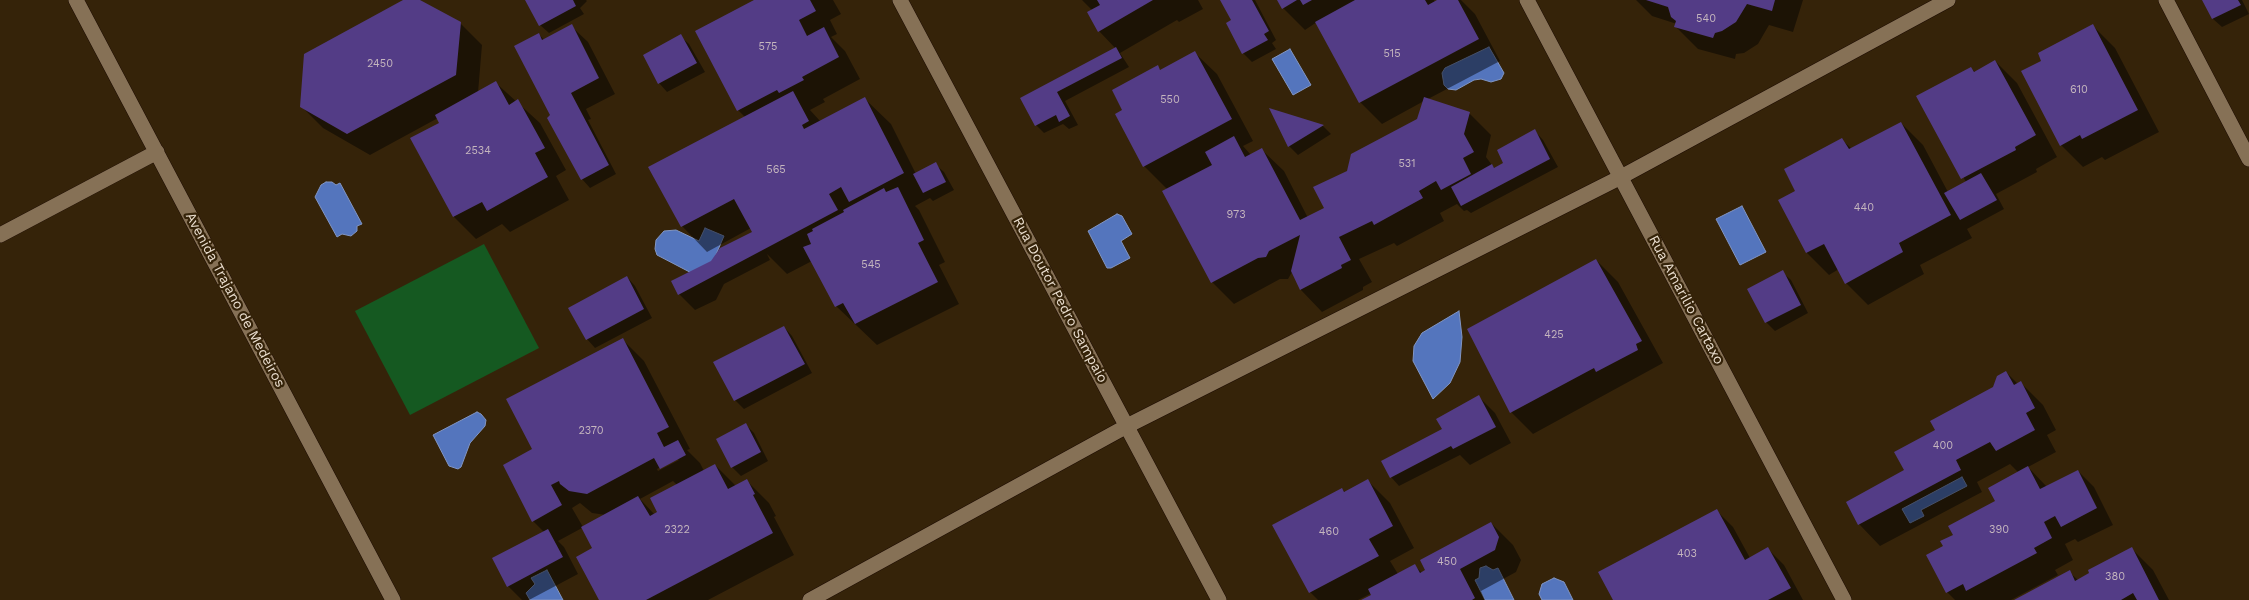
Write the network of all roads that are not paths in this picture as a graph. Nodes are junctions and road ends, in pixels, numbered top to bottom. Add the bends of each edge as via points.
1 (76, 0) edge
2 (900, 0) edge
3 (1527, 0) edge
4 (1948, 0) edge
5 (2166, 0) edge
6 (157, 152) junction
7 (2249, 159) edge
8 (1621, 177) junction
9 (0, 235) edge
10 (1127, 426) junction
11 (393, 600) edge
12 (810, 600) edge
13 (1219, 600) edge
14 (1844, 600) edge

1 - 6 street, Avenida Trajano de Medeiros
2 - 10 street, Rua Doutor Pedro Sampaio
3 - 8 street, Rua Amarílio Cartaxo
4 - 8 street
5 - 7 street
6 - 9 street
6 - 11 street, Avenida Trajano de Medeiros
8 - 10 street
8 - 14 street, Rua Amarílio Cartaxo
10 - 12 street
10 - 13 street, Rua Doutor Pedro Sampaio

